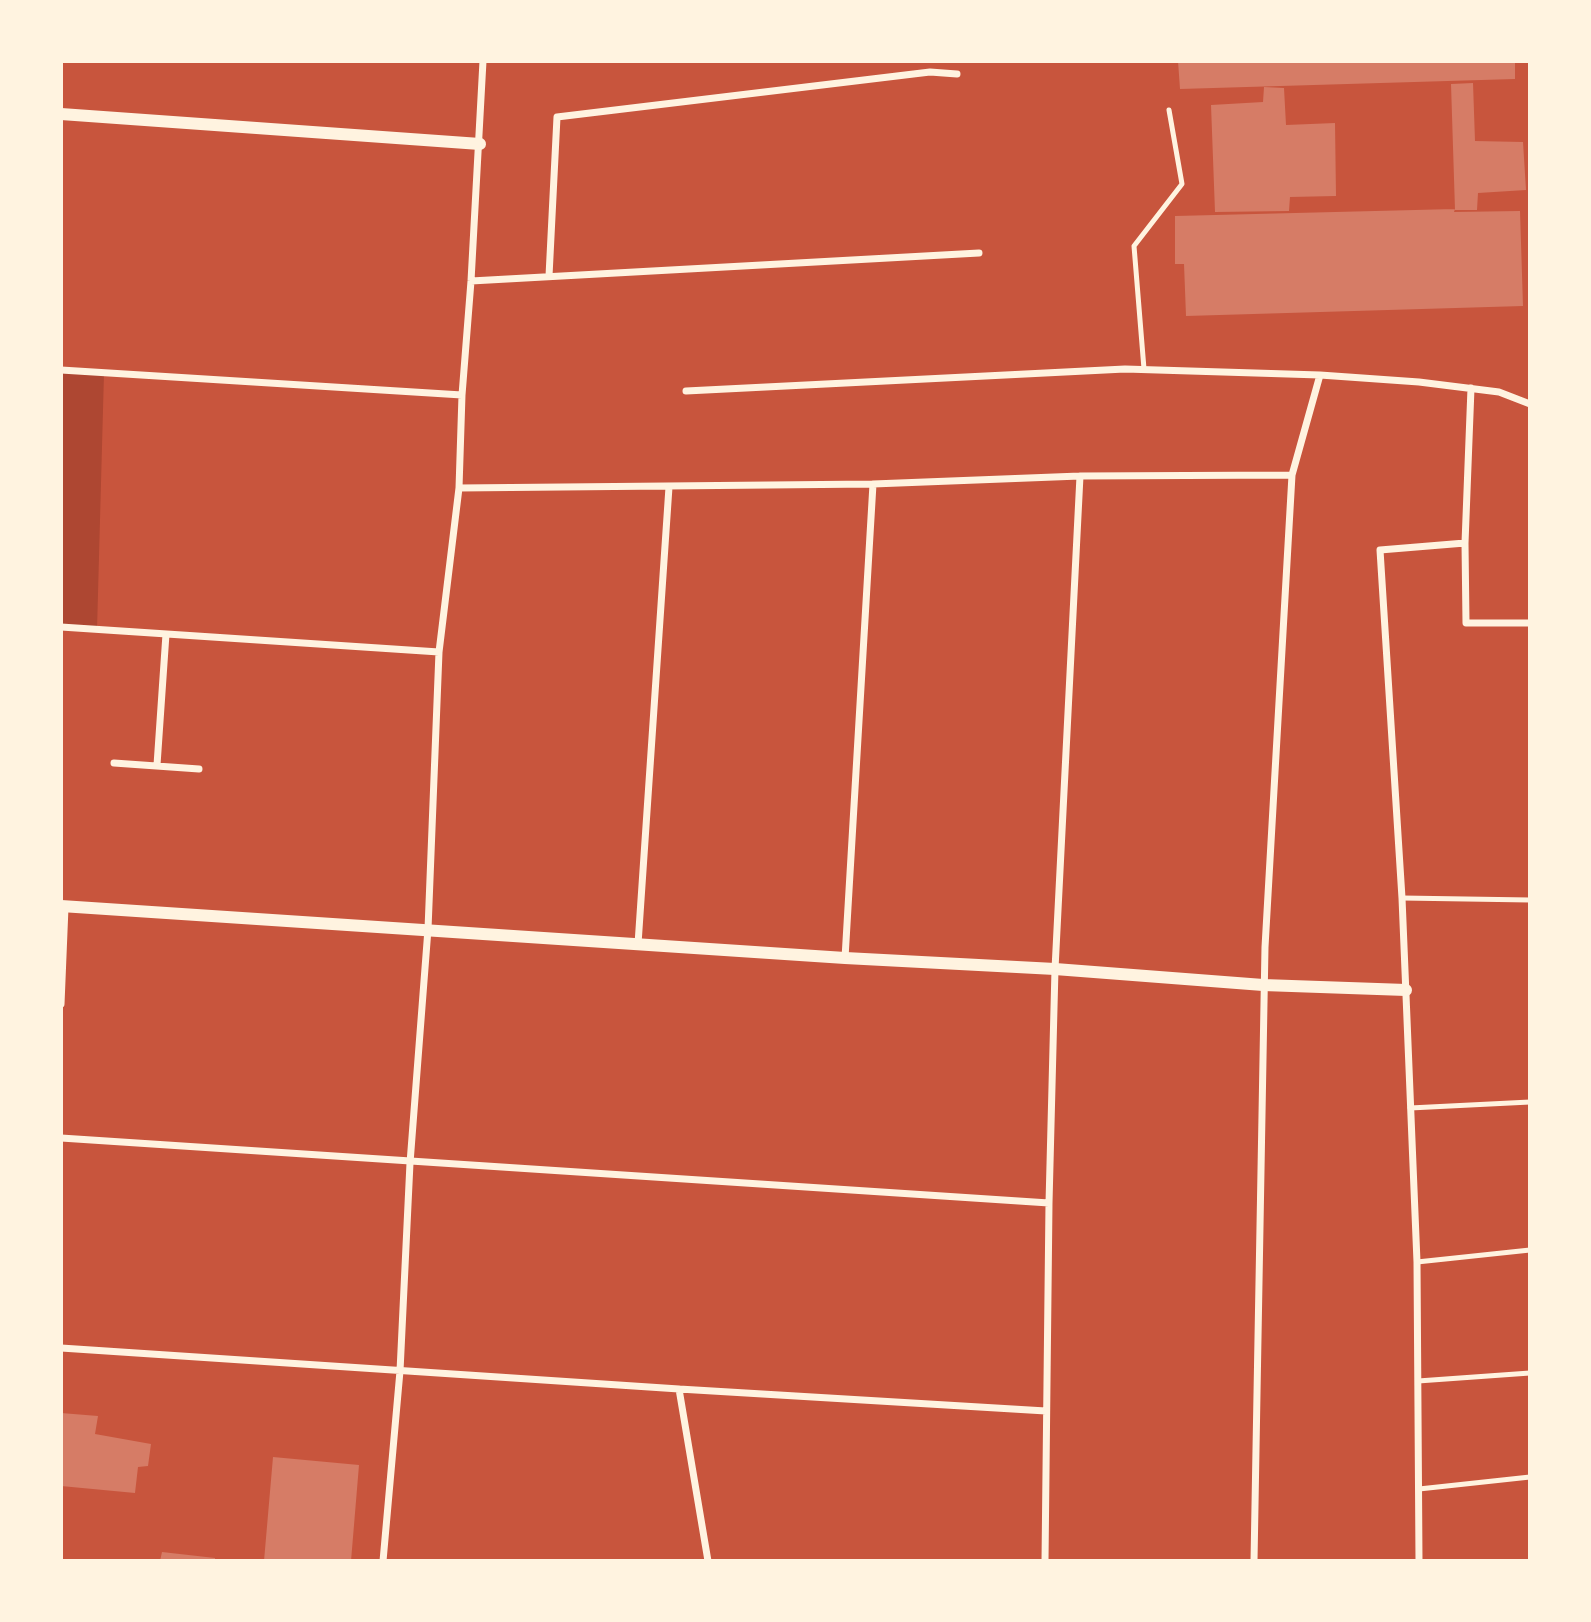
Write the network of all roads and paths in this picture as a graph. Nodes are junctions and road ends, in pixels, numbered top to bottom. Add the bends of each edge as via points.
1 (484, 61) edge
2 (957, 74) dead end
3 (1169, 110) dead end
4 (61, 114) edge
5 (480, 144) junction
6 (979, 253) dead end
7 (549, 276) junction
8 (471, 281) junction
9 (1144, 369) junction
10 (61, 370) edge
11 (1320, 375) junction
12 (1471, 388) junction
13 (686, 391) dead end
14 (462, 395) junction
15 (1530, 404) edge
16 (1292, 475) junction
17 (1080, 476) junction
18 (873, 484) junction
19 (669, 487) junction
20 (459, 488) junction
21 (1465, 543) junction
22 (1530, 624) edge
23 (61, 627) edge
24 (166, 634) junction
25 (439, 652) junction
26 (114, 763) dead end
27 (157, 765) junction
28 (199, 769) dead end
29 (1402, 898) junction
30 (1530, 900) edge
31 (63, 906) edge
32 (428, 929) junction
33 (638, 944) junction
34 (845, 958) junction
35 (1055, 969) junction
36 (1263, 985) junction
37 (1406, 990) junction
38 (61, 1004) edge
39 (1530, 1102) edge
40 (1410, 1108) junction
41 (61, 1138) edge
42 (410, 1163) junction
43 (1049, 1203) junction
44 (1530, 1250) edge
45 (1417, 1262) junction
46 (61, 1348) edge
47 (400, 1371) junction
48 (1530, 1373) edge
49 (1418, 1381) junction
50 (678, 1389) junction
51 (1046, 1411) junction
52 (1530, 1477) edge
53 (1419, 1489) junction
54 (383, 1561) edge
55 (708, 1561) edge
56 (1045, 1561) edge
57 (1254, 1561) edge
58 (1419, 1561) edge

1 - 5 street
2 - 7 street via 930,72 557,117
3 - 9 lane via 1182,184 1134,246
4 - 5 street
5 - 8 street
6 - 7 street
7 - 8 street
8 - 14 street
9 - 11 street
9 - 13 street
10 - 14 street
11 - 12 street
11 - 16 street
12 - 15 street
12 - 21 street
14 - 20 street
16 - 17 street
16 - 36 street
17 - 18 street
17 - 35 street
18 - 19 street
18 - 34 street
19 - 20 street
19 - 33 street
20 - 25 street
21 - 22 street via 1466,622
21 - 29 street via 1380,550
23 - 24 street
24 - 25 street
24 - 27 street
25 - 32 street
26 - 27 street
27 - 28 street
29 - 30 lane
29 - 37 street
31 - 32 street
31 - 38 street
32 - 33 street
32 - 42 street
33 - 34 street
34 - 35 street
35 - 36 street
35 - 43 street
36 - 37 street
36 - 57 street
37 - 40 street
39 - 40 lane
40 - 45 street
41 - 42 street
42 - 43 street
42 - 47 street
43 - 51 street
44 - 45 lane
45 - 49 street
46 - 47 street
47 - 50 street
47 - 54 street
48 - 49 lane
49 - 53 street
50 - 51 street
50 - 55 street
51 - 56 street
52 - 53 lane
53 - 58 street

